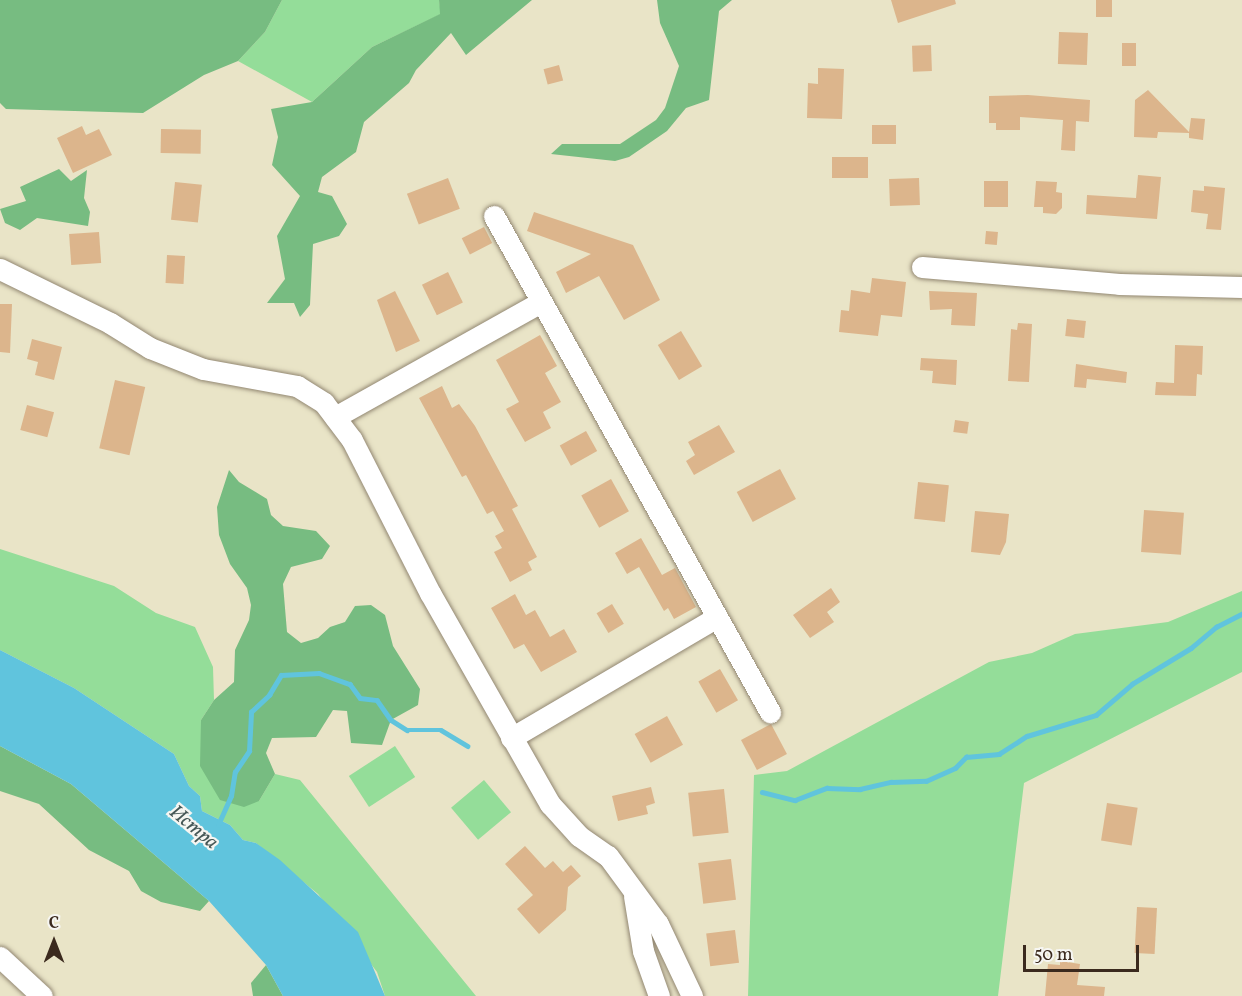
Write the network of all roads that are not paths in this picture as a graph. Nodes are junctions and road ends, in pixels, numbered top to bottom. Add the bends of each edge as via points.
1 (494, 216) dead end
2 (922, 267) dead end
3 (0, 269) edge
4 (1242, 287) edge
5 (542, 302) junction
6 (335, 417) junction
7 (717, 617) junction
8 (770, 712) dead end
9 (511, 738) junction
10 (633, 890) junction
11 (0, 957) edge
12 (42, 996) edge
13 (659, 996) edge
14 (692, 996) edge

1 - 5 street
2 - 4 street via 1119,284
3 - 6 street via 110,323 150,348 203,369 297,386 324,403
5 - 6 street
5 - 7 street
6 - 9 street via 352,440
7 - 8 street
7 - 9 street
9 - 10 street via 550,804 579,836 608,856
10 - 13 street via 643,951
10 - 14 street via 658,924
11 - 12 street

